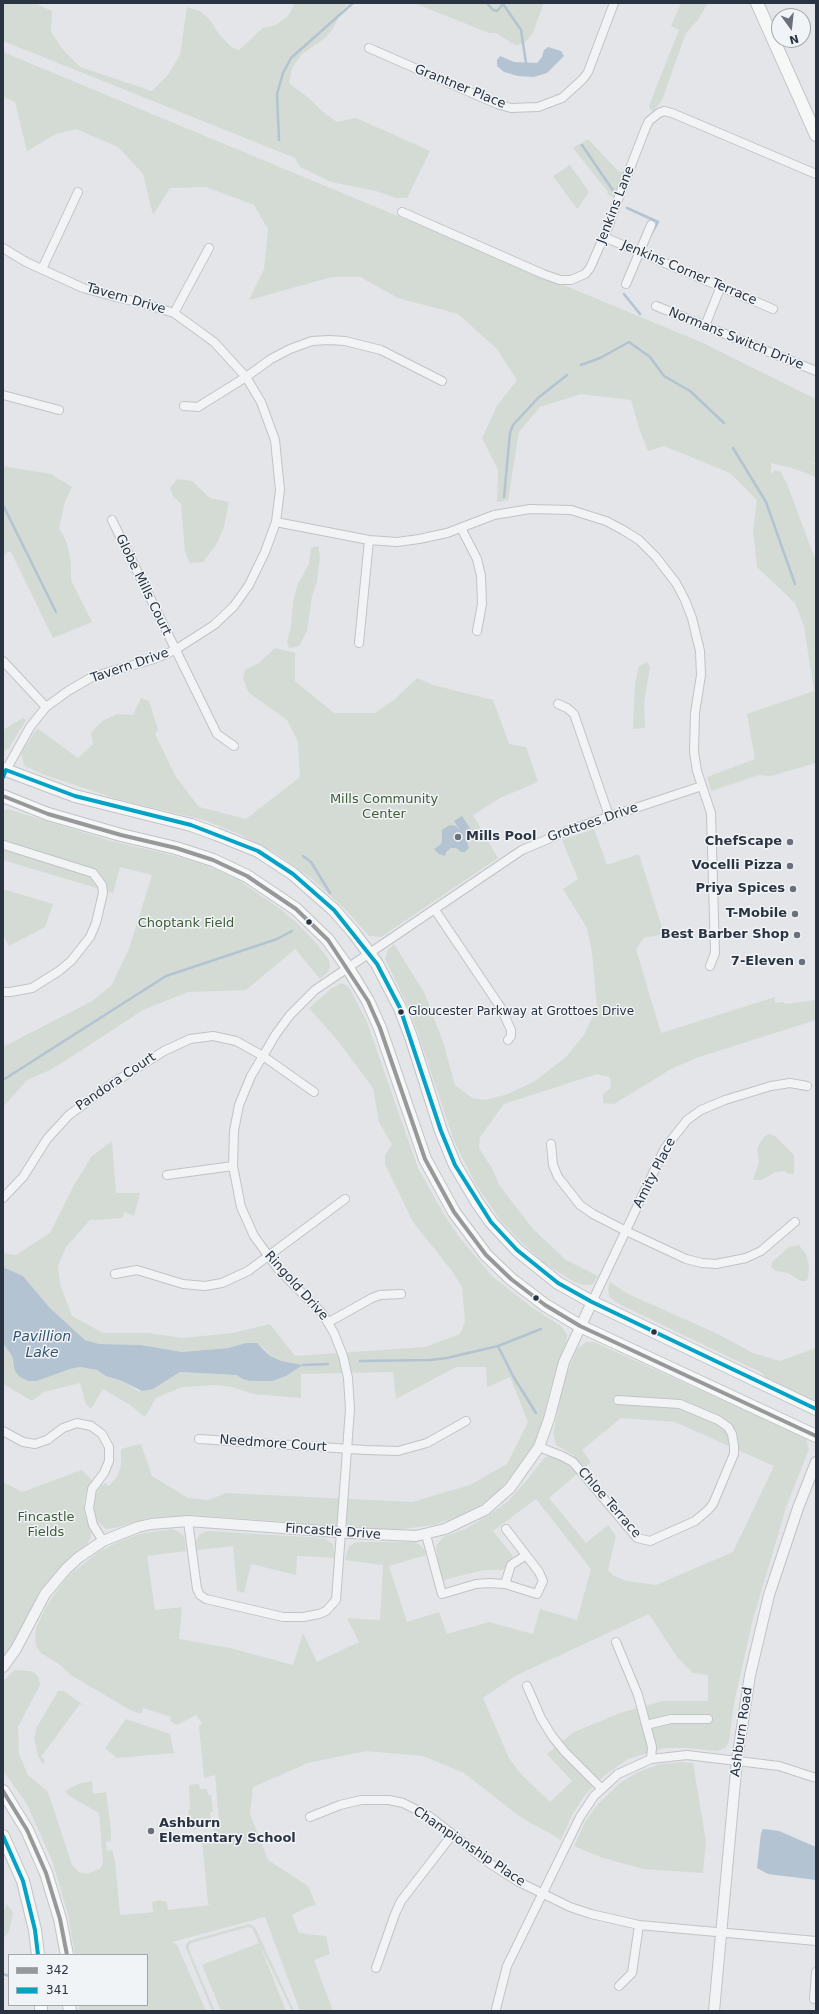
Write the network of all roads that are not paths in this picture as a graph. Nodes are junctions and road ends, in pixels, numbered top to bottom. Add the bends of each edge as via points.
1 (614, 3) edge
2 (757, 3) edge
3 (369, 48) dead end
4 (816, 135) edge
5 (816, 174) edge
6 (78, 192) dead end
7 (402, 212) dead end
8 (651, 225) dead end
9 (604, 237) junction
10 (3, 248) edge
11 (209, 248) dead end
12 (639, 252) junction
13 (42, 269) junction
14 (626, 284) dead end
15 (720, 286) junction
16 (656, 306) dead end
17 (773, 309) dead end
18 (174, 313) junction
19 (705, 326) junction
20 (816, 371) edge
21 (246, 377) junction
22 (442, 381) dead end
23 (3, 395) edge
24 (184, 406) dead end
25 (59, 410) dead end
26 (112, 520) dead end
27 (276, 522) junction
28 (461, 528) junction
29 (369, 540) junction
30 (476, 632) dead end
31 (359, 643) dead end
32 (175, 650) junction
33 (3, 661) edge
34 (558, 704) dead end
35 (46, 707) junction
36 (234, 746) dead end
37 (4, 772) edge
38 (702, 786) junction
39 (3, 796) edge
40 (609, 816) junction
41 (4, 845) dead end
42 (434, 910) junction
43 (370, 953) junction
44 (710, 966) dead end
45 (348, 968) junction
46 (3, 992) edge
47 (508, 1040) dead end
48 (263, 1056) junction
49 (807, 1086) dead end
50 (314, 1092) dead end
51 (551, 1144) dead end
52 (233, 1166) junction
53 (168, 1175) dead end
54 (3, 1198) edge
55 (346, 1199) dead end
56 (795, 1222) dead end
57 (626, 1231) junction
58 (268, 1257) junction
59 (115, 1274) dead end
60 (401, 1294) dead end
61 (592, 1302) junction
62 (329, 1322) junction
63 (580, 1326) junction
64 (618, 1400) dead end
65 (816, 1409) edge
66 (466, 1421) dead end
67 (3, 1431) edge
68 (816, 1436) edge
69 (199, 1439) dead end
70 (539, 1447) junction
71 (348, 1449) junction
72 (816, 1462) edge
73 (188, 1521) junction
74 (506, 1529) dead end
75 (341, 1533) junction
76 (426, 1534) junction
77 (103, 1541) junction
78 (526, 1555) junction
79 (505, 1584) junction
80 (616, 1642) dead end
81 (3, 1667) edge
82 (527, 1686) dead end
83 (708, 1719) dead end
84 (646, 1725) junction
85 (651, 1759) junction
86 (737, 1760) junction
87 (816, 1778) edge
88 (601, 1788) junction
89 (3, 1791) edge
90 (310, 1817) dead end
91 (452, 1835) junction
92 (3, 1836) edge
93 (542, 1895) junction
94 (640, 1925) junction
95 (722, 1932) junction
96 (816, 1941) edge
97 (38, 1954) edge
98 (67, 1954) edge
99 (376, 1968) dead end
100 (816, 1972) edge
101 (619, 1986) dead end
102 (814, 1999) dead end
103 (496, 2009) dead end
104 (714, 2011) edge

1 - 3 street, Grantner Place via 583,79 562,98 538,107 518,108 497,104
2 - 4 main road
5 - 9 street, Jenkins Lane via 664,111 658,113 646,127
6 - 13 street
7 - 9 street, Jenkins Lane via 543,274 564,280 585,274
8 - 12 street
9 - 12 street, Jenkins Corner Terrace
10 - 13 street, Tavern Drive
11 - 18 street
12 - 14 street
12 - 15 street, Jenkins Corner Terrace
13 - 18 street, Tavern Drive via 83,288
15 - 17 street, Jenkins Corner Terrace
15 - 19 street
16 - 19 street, Normans Switch Drive
18 - 21 street, Tavern Drive via 214,342
19 - 20 street, Normans Switch Drive
21 - 22 street via 290,349 329,340 345,341 381,350
21 - 24 street via 198,407
21 - 27 street, Tavern Drive via 261,402 275,440 280,490
23 - 25 street
26 - 32 street, Globe Mills Court
27 - 29 street
27 - 32 street, Tavern Drive via 257,571 234,606 214,625
28 - 29 street via 397,542
28 - 30 street via 477,559 482,580 482,604
28 - 38 street via 494,515 530,509 571,510 606,521 623,530 639,540 656,557 676,583 698,636 701,675 693,733 697,771
29 - 31 street
32 - 35 street, Tavern Drive via 92,678
32 - 36 street, Globe Mills Court via 217,734
33 - 35 street
34 - 40 street via 574,714
35 - 37 street, Tavern Drive via 30,727
37 - 43 main road via 76,796 191,825 258,851 293,874 334,910
38 - 40 street, Grottoes Drive
38 - 44 street via 712,813 715,953
39 - 45 main road via 48,814 213,860 247,876 273,892 308,920 328,940
40 - 42 street, Grottoes Drive via 522,850
41 - 46 street via 93,873 102,885 103,893 99,916 93,930 71,961 32,988
42 - 43 street, Grottoes Drive
42 - 47 street via 501,1008 511,1030
43 - 45 street, Ringold Drive
43 - 61 main road via 400,1008 441,1131 462,1179 491,1222 526,1258 558,1283
45 - 48 street, Ringold Drive via 306,998 290,1015
45 - 63 main road via 368,1001 380,1028 425,1159 454,1212 486,1254 511,1279 544,1305
48 - 50 street, Pandora Court
48 - 52 street, Ringold Drive via 239,1105 234,1131
48 - 54 street, Pandora Court via 246,1045 226,1038 198,1037 178,1043 113,1083 69,1115 46,1139 23,1177
49 - 57 street, Amity Place via 790,1083 771,1086 725,1100 687,1120 665,1148
51 - 57 street via 553,1165 568,1192 586,1210
52 - 53 street
52 - 58 street, Ringold Drive via 244,1216
55 - 58 street
56 - 57 street via 760,1251 740,1259 716,1264 686,1259
57 - 61 street, Amity Place
58 - 59 street via 241,1275 222,1283 204,1286 183,1284 137,1270
58 - 62 street, Ringold Drive
60 - 62 street via 392,1293 372,1298
61 - 63 street, Fincastle Drive
61 - 65 main road
62 - 71 street, Ringold Drive via 343,1356 348,1378
63 - 68 main road
63 - 70 street, Fincastle Drive via 564,1362
64 - 70 street, Chloe Terrace via 680,1404 728,1427 733,1440 734,1454 713,1504 695,1521 650,1540 637,1538 573,1462
66 - 71 street, Needmore Court via 427,1443 407,1450 388,1452
67 - 77 street via 23,1442 35,1444 77,1423 91,1426 102,1434 109,1447 109,1461 92,1489 89,1508 93,1525
69 - 71 street, Needmore Court
70 - 76 street, Fincastle Drive via 510,1488 485,1510 460,1523
71 - 75 street, Ringold Drive
72 - 86 street, Ashburn Road via 769,1595 750,1675
73 - 75 street, Fincastle Drive
73 - 75 street, Ringold Drive via 191,1552 200,1595 206,1599 283,1617 319,1614 334,1604 338,1594
73 - 77 street, Fincastle Drive via 138,1527
74 - 78 street
75 - 76 street, Fincastle Drive via 397,1536
76 - 79 street via 442,1594 476,1584
77 - 81 street, Fincastle Drive via 78,1558 45,1594 16,1649
78 - 79 street via 511,1565
78 - 79 street via 543,1581 540,1591 537,1594
80 - 84 street via 636,1689
82 - 88 street via 552,1736
83 - 84 street via 671,1719
84 - 85 street via 652,1747
85 - 86 street via 687,1755
85 - 88 street via 629,1768
86 - 87 street via 778,1766
86 - 95 street, Ashburn Road
88 - 93 street via 580,1818
89 - 98 main road via 27,1830 46,1873 60,1919
90 - 91 street, Championship Place via 361,1800 389,1800 417,1809
91 - 93 street, Championship Place via 501,1871
91 - 99 street via 401,1901
92 - 97 main road via 23,1881
93 - 94 street, Championship Place via 591,1914
93 - 103 street via 507,1966
94 - 95 street, Championship Place
94 - 101 street via 632,1973
95 - 96 street, Championship Place
95 - 104 street, Ashburn Road
100 - 102 street

